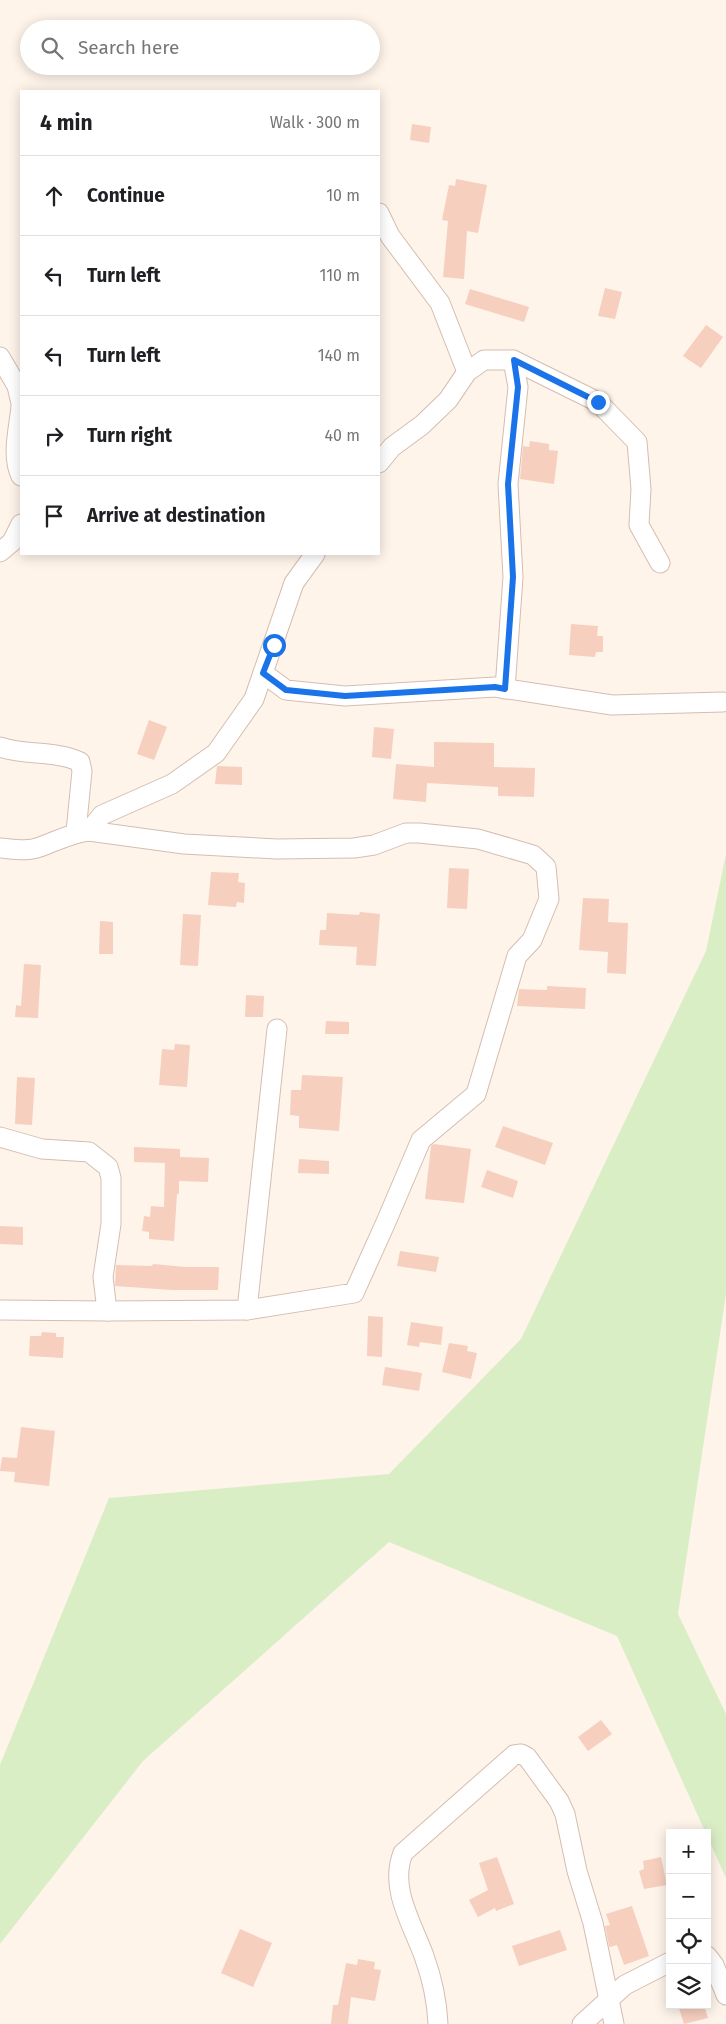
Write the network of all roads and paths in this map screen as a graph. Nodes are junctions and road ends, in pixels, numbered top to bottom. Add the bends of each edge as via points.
1 (380, 215) edge
2 (0, 357) edge
3 (514, 360) junction
4 (467, 372) junction
5 (20, 399) edge
6 (20, 415) edge
7 (380, 462) edge
8 (20, 474) edge
9 (20, 526) edge
10 (0, 552) edge
11 (314, 555) edge
12 (660, 563) dead end
13 (263, 673) junction
14 (505, 689) junction
15 (723, 702) dead end
16 (0, 747) edge
17 (83, 832) junction
18 (0, 848) edge
19 (277, 1029) dead end
20 (0, 1137) edge
21 (0, 1310) edge
22 (247, 1310) junction
23 (108, 1311) junction
24 (711, 1961) edge
25 (666, 1964) edge
26 (726, 1995) edge
27 (608, 2000) junction
28 (438, 2024) edge
29 (582, 2024) edge
30 (614, 2024) edge

1 - 4 street via 390,236 440,303
2 - 5 street via 17,386
3 - 4 street via 484,360
3 - 12 street via 598,402 637,442 641,488 639,526
3 - 14 street via 518,387 508,484 513,577
4 - 7 street via 448,400 392,447
6 - 8 street via 16,449
9 - 10 street via 12,542
11 - 13 street via 294,583
13 - 14 street via 286,690 345,696
13 - 17 street via 254,700 216,753 172,784 102,815
14 - 15 street via 612,704
16 - 17 street via 71,757 80,762
17 - 18 street via 39,848
17 - 22 street via 184,844 277,849 354,848 419,832 478,839 533,855 546,867 549,899 532,940 517,956 476,1094 421,1140 354,1292
19 - 22 street
20 - 23 street via 42,1149 89,1152 108,1167 111,1224 102,1277
21 - 23 street
22 - 23 street
24 - 26 street
25 - 27 street via 625,1985
27 - 28 street via 593,1923 577,1872 565,1814 559,1801 521,1754 514,1755 403,1853 398,1865 399,1892 434,1986
27 - 29 street
27 - 30 street

